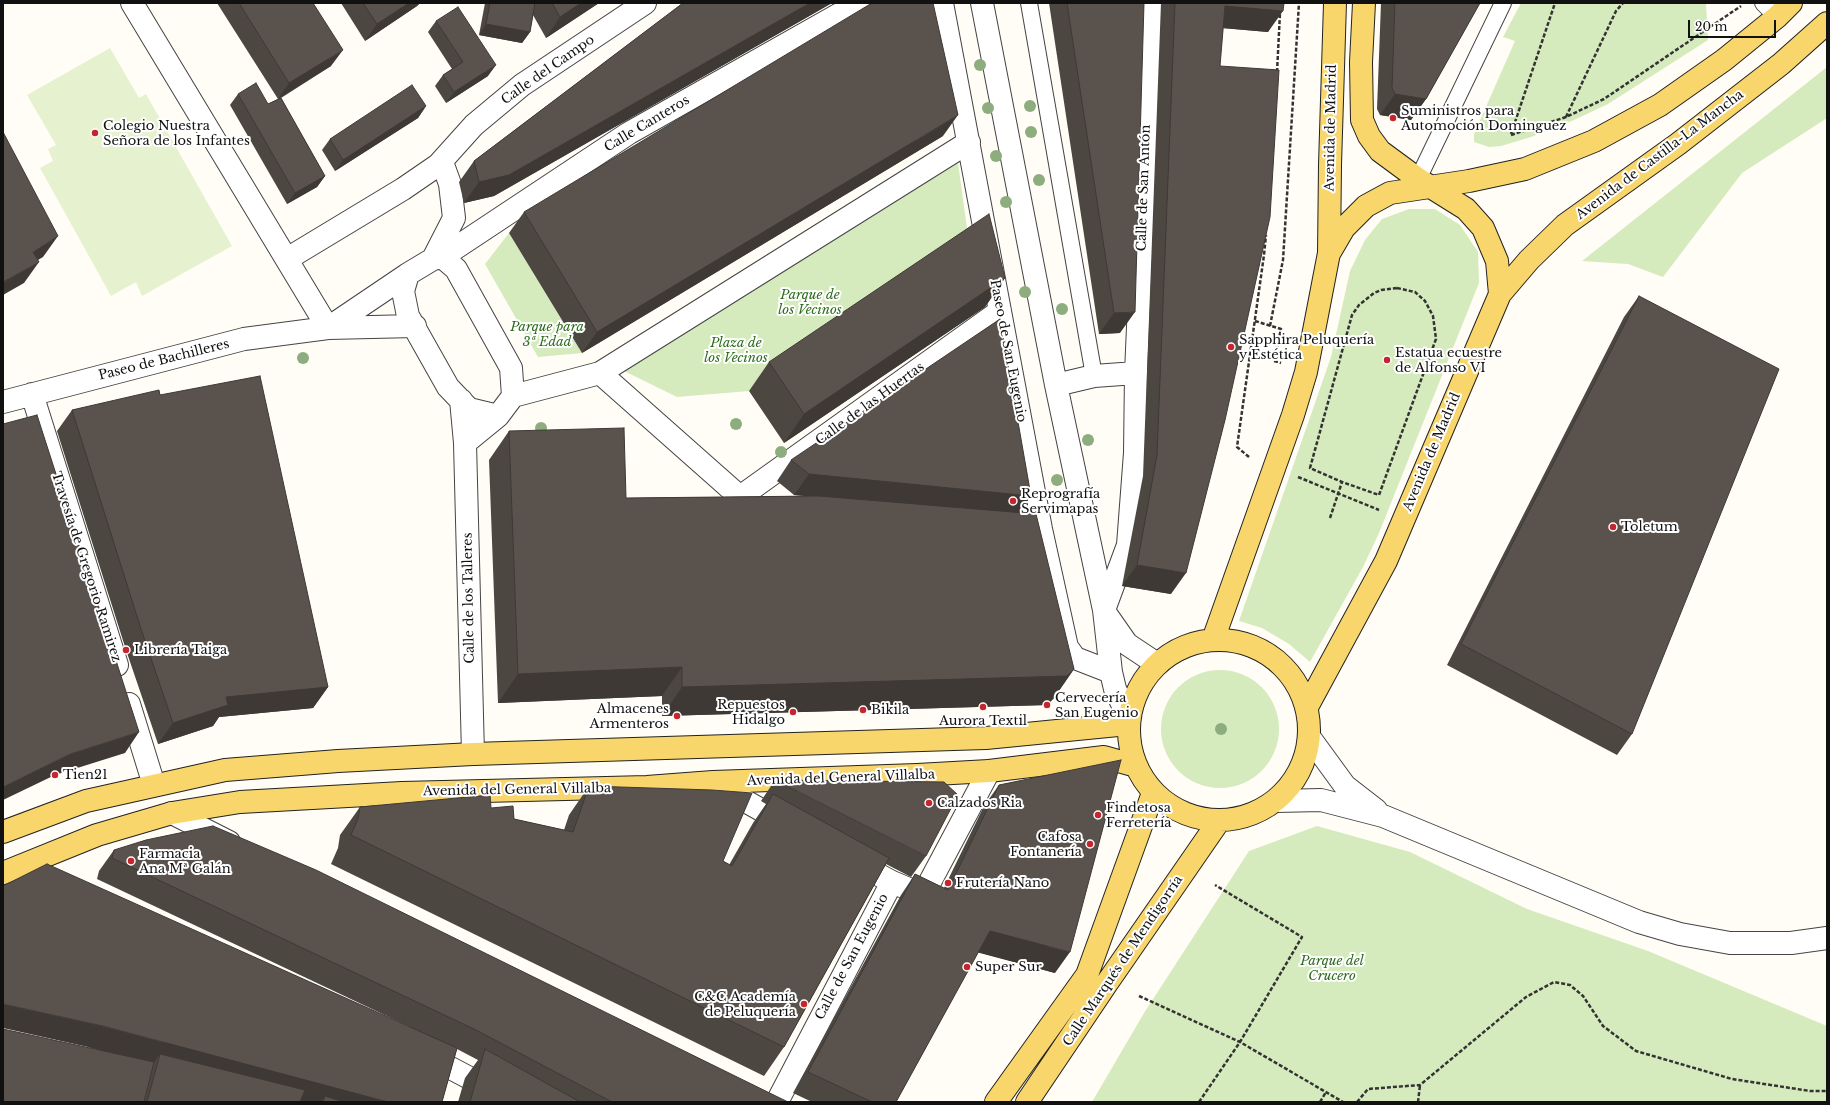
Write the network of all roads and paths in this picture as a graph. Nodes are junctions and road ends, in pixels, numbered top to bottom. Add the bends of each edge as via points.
1 (132, 3) edge
2 (645, 3) edge
3 (859, 3) edge
4 (942, 3) edge
5 (982, 3) edge
6 (1029, 3) edge
7 (1152, 3) edge
8 (1299, 3) edge
9 (1334, 3) edge
10 (1364, 3) edge
11 (1503, 3) edge
12 (1555, 3) edge
13 (1623, 3) edge
14 (1746, 3) edge
15 (1777, 8) edge
16 (1281, 11) edge
17 (1827, 23) edge
18 (1276, 74) edge
19 (1566, 117) junction
20 (969, 142) junction
21 (442, 162) junction
22 (1424, 183) junction
23 (1266, 231) edge
24 (1329, 253) junction
25 (437, 258) junction
26 (288, 259) junction
27 (408, 274) junction
28 (1500, 294) junction
29 (1000, 311) junction
30 (1255, 320) junction
31 (415, 326) junction
32 (1270, 326) junction
33 (328, 328) junction
34 (1281, 363) dead end
35 (511, 368) junction
36 (1136, 372) junction
37 (600, 374) junction
38 (1094, 376) junction
39 (1056, 385) junction
40 (549, 387) junction
41 (32, 394) junction
42 (513, 396) junction
43 (461, 400) junction
44 (3, 402) edge
45 (498, 416) junction
46 (465, 443) junction
47 (1249, 458) dead end
48 (1298, 476) dead end
49 (1342, 482) junction
50 (1339, 495) junction
51 (740, 497) junction
52 (767, 501) edge
53 (1384, 512) dead end
54 (1330, 518) dead end
55 (1018, 528) edge
56 (1041, 529) junction
57 (1104, 610) junction
58 (1213, 640) junction
59 (1156, 664) junction
60 (1111, 672) junction
61 (1307, 707) junction
62 (1129, 721) junction
63 (1310, 738) junction
64 (473, 754) junction
65 (1136, 766) junction
66 (989, 771) junction
67 (713, 782) junction
68 (154, 785) junction
69 (1153, 793) junction
70 (1276, 801) junction
71 (172, 813) junction
72 (1383, 816) junction
73 (1219, 821) junction
74 (3, 832) edge
75 (803, 833) edge
76 (244, 849) edge
77 (837, 852) edge
78 (35, 859) junction
79 (60, 872) edge
80 (3, 873) edge
81 (892, 882) junction
82 (1215, 885) dead end
83 (1827, 938) edge
84 (1139, 996) dead end
85 (1240, 1042) junction
86 (408, 1046) edge
87 (451, 1067) junction
88 (1420, 1085) junction
89 (446, 1088) edge
90 (1827, 1091) edge
91 (1326, 1092) junction
92 (768, 1101) edge
93 (515, 1102) edge
94 (996, 1102) edge
95 (1027, 1102) edge
96 (1199, 1102) edge
97 (1320, 1102) edge
98 (1344, 1102) edge
99 (1357, 1102) edge
100 (1418, 1102) edge

1 - 26 street
2 - 21 street, Calle del Campo via 522,85 474,125
3 - 25 street, Calle Canteros via 629,133
4 - 20 street, Paseo de San Eugenio
5 - 39 street
6 - 38 lane
7 - 36 street, Calle de San Antón
8 - 32 path via 1283,260
9 - 24 main road, Avenida de Madrid
10 - 22 main road, Avenida de Madrid via 1362,120 1380,151
11 - 22 lane
12 - 19 path via 1511,135
13 - 19 path via 1616,11
14 - 19 path via 1604,99
15 - 22 main road via 1724,60 1660,105 1594,141 1525,168 1469,181
16 - 18 path
17 - 28 main road, Avenida de Castilla-La Mancha via 1781,64 1678,144 1565,225 1529,260
20 - 29 street, Paseo de San Eugenio
20 - 37 street
21 - 25 street via 450,184 454,218
21 - 26 street, Calle del Campo via 403,189
22 - 24 main road, Avenida de Madrid via 1390,193 1366,206 1344,228
22 - 28 main road, Avenida de Madrid via 1466,209 1483,228 1497,261
23 - 30 path
24 - 58 main road, Avenida de Madrid via 1306,372
25 - 27 street
25 - 35 street via 456,269
26 - 33 street
27 - 31 street via 404,291 408,316
27 - 33 street, Paseo de Bachilleres
28 - 61 main road, Avenida de Madrid via 1386,561
29 - 51 street, Calle de las Huertas
29 - 56 street, Paseo de San Eugenio
30 - 32 path
30 - 47 path via 1237,447
31 - 33 street, Paseo de Bachilleres
31 - 43 street via 448,387
32 - 34 path via 1281,329 1274,361
33 - 41 street, Paseo de Bachilleres via 244,339
35 - 40 street
35 - 42 street
36 - 38 street
36 - 57 street, Calle de San Antón via 1135,453 1128,545
37 - 40 street
37 - 51 street
38 - 39 street
39 - 57 street
40 - 42 street
41 - 44 street, Paseo de Bachilleres
41 - 68 street, Travesía de Gregorio Ramirez
42 - 45 street
43 - 45 street via 469,409
43 - 46 street, Calle de los Talleres
45 - 46 street
46 - 64 street, Calle de los Talleres
48 - 50 path
49 - 49 path via 1310,468 1352,315 1359,305 1374,293 1390,289 1407,289 1422,298 1433,316 1435,347 1379,495
49 - 50 path
50 - 53 path
50 - 54 path
51 - 52 street
55 - 56 street
56 - 60 street, Paseo de San Eugenio via 1067,647 1075,658
57 - 59 street via 1127,644
57 - 60 street
58 - 59 main road via 1180,649
58 - 61 main road via 1244,643 1272,656 1294,678
59 - 62 main road via 1143,680 1134,698
60 - 62 street via 1115,689
61 - 63 main road
62 - 64 main road via 986,738
62 - 65 main road via 1131,752
63 - 70 main road via 1304,762 1296,778
63 - 72 street via 1345,786
64 - 68 main road via 225,770
65 - 66 main road, Avenida del General Villalba via 1104,757
65 - 69 main road
66 - 67 main road, Avenida del General Villalba
66 - 81 street, Calle de San Eugenio via 923,895
67 - 71 main road, Avenida del General Villalba via 647,787 402,793 255,801
67 - 75 street
68 - 74 main road via 86,801
69 - 73 main road via 1175,809 1197,818
69 - 94 main road, Calle Marqués de Mendigorría via 1087,975
70 - 72 street via 1320,800
70 - 73 main road via 1259,812
71 - 76 street
71 - 78 main road, Avenida del General Villalba via 97,835
72 - 83 street via 1639,922 1680,934 1730,943 1791,943
73 - 95 main road, Calle Marqués de Mendigorría
77 - 81 street
78 - 79 street
78 - 80 main road, Avenida del General Villalba
81 - 92 street, Calle de San Eugenio
82 - 85 path via 1302,937
84 - 85 path
85 - 91 path
85 - 96 path
86 - 87 street
87 - 89 street
87 - 93 street
88 - 90 path via 1526,997 1554,982 1570,985 1583,996 1603,1026 1636,1051 1732,1079 1810,1091
88 - 99 path via 1368,1089
88 - 100 path
91 - 97 path
91 - 98 path

